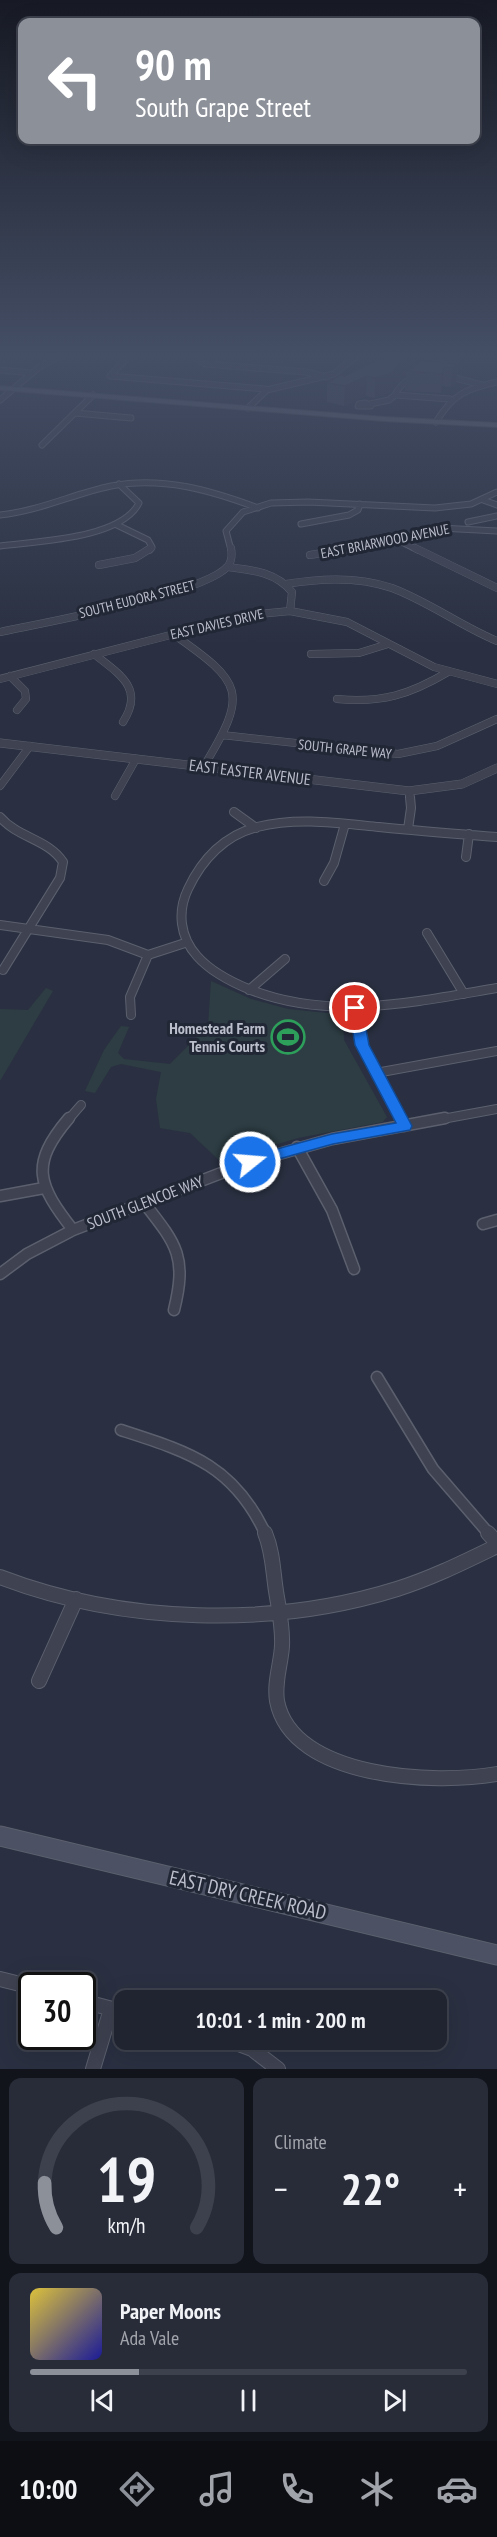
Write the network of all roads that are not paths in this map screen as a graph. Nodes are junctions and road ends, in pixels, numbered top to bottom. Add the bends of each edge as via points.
1 (119, 484) junction
2 (497, 492) edge
3 (483, 500) junction
4 (360, 504) junction
5 (497, 505) edge
6 (258, 508) junction
7 (0, 515) edge
8 (497, 516) edge
9 (468, 522) dead end
10 (301, 524) dead end
11 (117, 525) junction
12 (497, 531) edge
13 (394, 538) junction
14 (0, 546) edge
15 (310, 555) dead end
16 (99, 566) dead end
17 (228, 567) junction
18 (286, 584) junction
19 (497, 588) edge
20 (290, 611) junction
21 (0, 632) edge
22 (173, 634) junction
23 (497, 641) edge
24 (388, 644) junction
25 (94, 654) junction
26 (310, 654) dead end
27 (447, 672) junction
28 (10, 676) junction
29 (0, 679) edge
30 (497, 684) edge
31 (337, 699) dead end
32 (17, 710) dead end
33 (497, 719) edge
34 (123, 722) dead end
35 (222, 735) junction
36 (0, 743) edge
37 (30, 746) junction
38 (136, 759) junction
39 (204, 766) junction
40 (497, 768) edge
41 (0, 786) edge
42 (409, 791) junction
43 (115, 796) dead end
44 (234, 812) dead end
45 (0, 817) edge
46 (345, 824) junction
47 (11, 828) junction
48 (256, 828) junction
49 (408, 829) junction
50 (0, 832) edge
51 (469, 834) junction
52 (497, 837) edge
53 (466, 857) dead end
54 (324, 881) dead end
55 (0, 925) edge
56 (29, 930) junction
57 (427, 933) dead end
58 (185, 943) junction
59 (148, 955) junction
60 (285, 959) dead end
61 (3, 970) dead end
62 (497, 988) edge
63 (249, 990) junction
64 (464, 994) junction
65 (355, 1008) junction
66 (131, 1016) dead end
67 (497, 1051) edge
68 (376, 1073) junction
69 (81, 1105) dead end
70 (497, 1110) edge
71 (405, 1126) junction
72 (297, 1147) junction
73 (44, 1188) junction
74 (0, 1196) edge
75 (145, 1204) junction
76 (497, 1220) edge
77 (483, 1224) dead end
78 (73, 1230) junction
79 (354, 1269) dead end
80 (0, 1274) edge
81 (174, 1311) dead end
82 (377, 1377) dead end
83 (122, 1430) dead end
84 (497, 1545) edge
85 (0, 1577) edge
86 (76, 1599) junction
87 (279, 1615) junction
88 (39, 1681) dead end
89 (497, 1774) edge
90 (0, 1836) edge
91 (497, 1955) edge
92 (0, 1978) edge
93 (18, 1983) edge
94 (96, 2004) edge
95 (114, 2009) edge
96 (114, 2019) edge
97 (253, 2050) edge
98 (93, 2069) edge
99 (278, 2069) edge

1 - 6 street via 192,485
1 - 7 street via 44,508
1 - 11 street via 136,499 138,508
2 - 3 street
3 - 4 street via 431,509
3 - 5 street
4 - 6 street via 299,501
4 - 10 street via 349,515
6 - 17 street via 239,515 227,527 232,555
8 - 9 street
11 - 14 street
11 - 16 street via 148,540 152,547 138,556
12 - 13 street, EAST BRIARWOOD AVENUE via 448,528
13 - 15 street, EAST BRIARWOOD AVENUE
13 - 19 street
17 - 18 street via 261,572
17 - 21 street, SOUTH EUDORA STREET via 211,579 180,590
18 - 20 street via 293,596
18 - 23 street via 320,579 378,584
20 - 22 street, EAST DAVIES DRIVE via 248,615
20 - 24 street, EAST DAVIES DRIVE via 347,622
22 - 25 street, EAST DAVIES DRIVE
22 - 35 street via 212,663 230,684 234,707
24 - 26 street via 359,653
24 - 27 street, EAST DAVIES DRIVE
25 - 28 street, EAST DAVIES DRIVE
25 - 34 street via 131,689 132,708
27 - 30 street, EAST DAVIES DRIVE
27 - 31 street via 397,699
28 - 29 street, EAST DAVIES DRIVE
28 - 32 street via 25,691 26,699
33 - 35 street, SOUTH GRAPE WAY via 443,746 398,754
35 - 39 street
36 - 37 street, EAST EASTER AVENUE
37 - 38 street, EAST EASTER AVENUE
37 - 41 street
38 - 39 street, EAST EASTER AVENUE
38 - 43 street
39 - 42 street, EAST EASTER AVENUE
40 - 42 street, EAST EASTER AVENUE via 462,784
42 - 49 street
44 - 48 street
45 - 47 street
46 - 48 street via 297,822
46 - 49 street
46 - 54 street via 334,863
47 - 50 street
47 - 56 street via 52,848 63,862 60,878
48 - 58 street via 224,843 206,859 182,904
49 - 51 street
51 - 52 street
51 - 53 street
55 - 56 street
56 - 59 street via 108,940
56 - 61 street
57 - 64 street
58 - 59 street
58 - 63 street via 215,973
59 - 66 street via 130,997
60 - 63 street
62 - 64 street
63 - 65 street via 294,1003
64 - 65 street
65 - 68 street via 359,1035
67 - 68 street
68 - 71 street
69 - 73 street via 48,1147
70 - 71 street, SOUTH GLENCOE WAY
71 - 72 street, SOUTH GLENCOE WAY
72 - 75 street, SOUTH GLENCOE WAY via 219,1172
72 - 79 street via 332,1210
73 - 74 street
73 - 78 street
75 - 78 street, SOUTH GLENCOE WAY
75 - 81 street via 170,1236 178,1254 182,1281
76 - 77 street
78 - 80 street, SOUTH GLENCOE WAY via 27,1254
82 - 84 street via 433,1469
83 - 87 street via 201,1458 235,1484 256,1511 266,1535
84 - 87 street via 440,1575 386,1594
85 - 86 street
86 - 87 street via 177,1615
86 - 88 street
87 - 89 street via 282,1636 277,1701 282,1718 304,1745 330,1759 419,1778 448,1780
90 - 91 main road, EAST DRY CREEK ROAD
92 - 93 street
94 - 95 street
96 - 98 street
97 - 99 street

